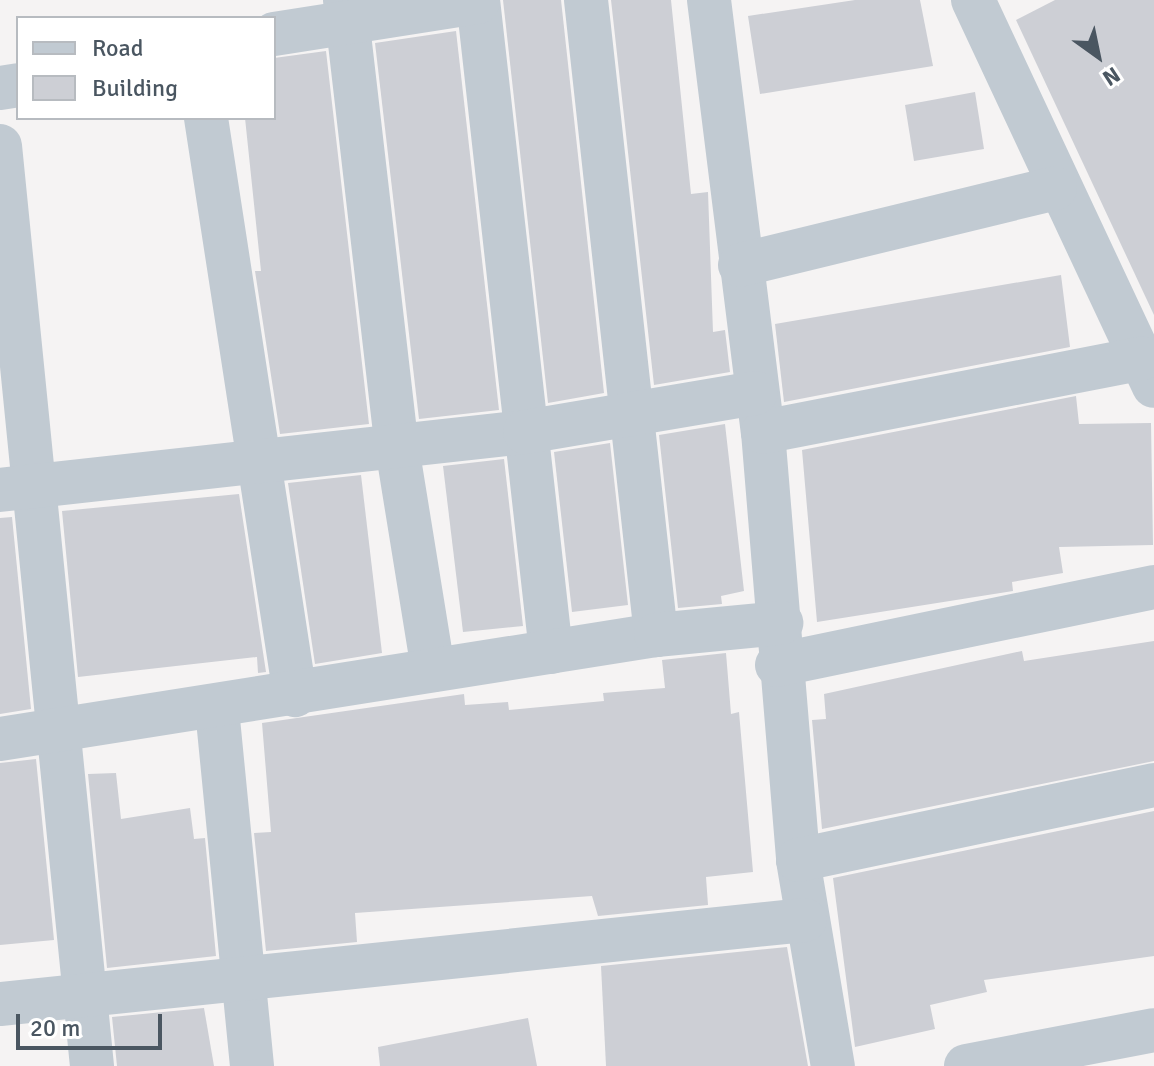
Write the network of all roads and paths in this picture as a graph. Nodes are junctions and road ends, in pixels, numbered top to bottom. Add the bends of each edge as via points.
1 (586, 0) edge
2 (973, 0) edge
3 (478, 1) edge
4 (721, 3) edge
5 (345, 10) edge
6 (276, 33) edge
7 (206, 120) edge
8 (0, 146) edge
9 (1055, 188) junction
10 (740, 265) junction
11 (1148, 372) edge
12 (759, 413) junction
13 (632, 418) junction
14 (525, 432) junction
15 (397, 447) junction
16 (254, 462) junction
17 (19, 488) edge
18 (1154, 587) edge
19 (656, 635) junction
20 (779, 644) junction
21 (551, 652) junction
22 (433, 670) junction
23 (295, 695) junction
24 (217, 709) junction
25 (53, 732) junction
26 (0, 739) edge
27 (1154, 785) edge
28 (798, 860) junction
29 (805, 920) junction
30 (244, 977) junction
31 (82, 992) junction
32 (0, 1004) edge
33 (1154, 1030) edge
34 (92, 1066) edge
35 (252, 1066) edge
36 (833, 1066) edge
37 (966, 1066) edge

1 - 13 street
2 - 9 street
3 - 5 street
3 - 14 street
4 - 10 street
5 - 6 street
5 - 15 street
7 - 16 street
8 - 17 street
9 - 10 street
9 - 11 street
10 - 12 street
11 - 12 street
12 - 13 street
12 - 20 street
13 - 14 street
13 - 19 street
14 - 15 street
14 - 21 street
15 - 16 street
15 - 22 street
16 - 17 street
16 - 23 street
17 - 25 street
18 - 20 street
19 - 20 street
19 - 21 street
20 - 28 street
21 - 22 street
22 - 23 street
23 - 24 street
24 - 25 street
24 - 30 street
25 - 26 street
25 - 31 street
27 - 28 street
28 - 29 street
29 - 30 street
29 - 36 street
30 - 31 street
30 - 35 street
31 - 32 street
31 - 34 street
33 - 37 street

